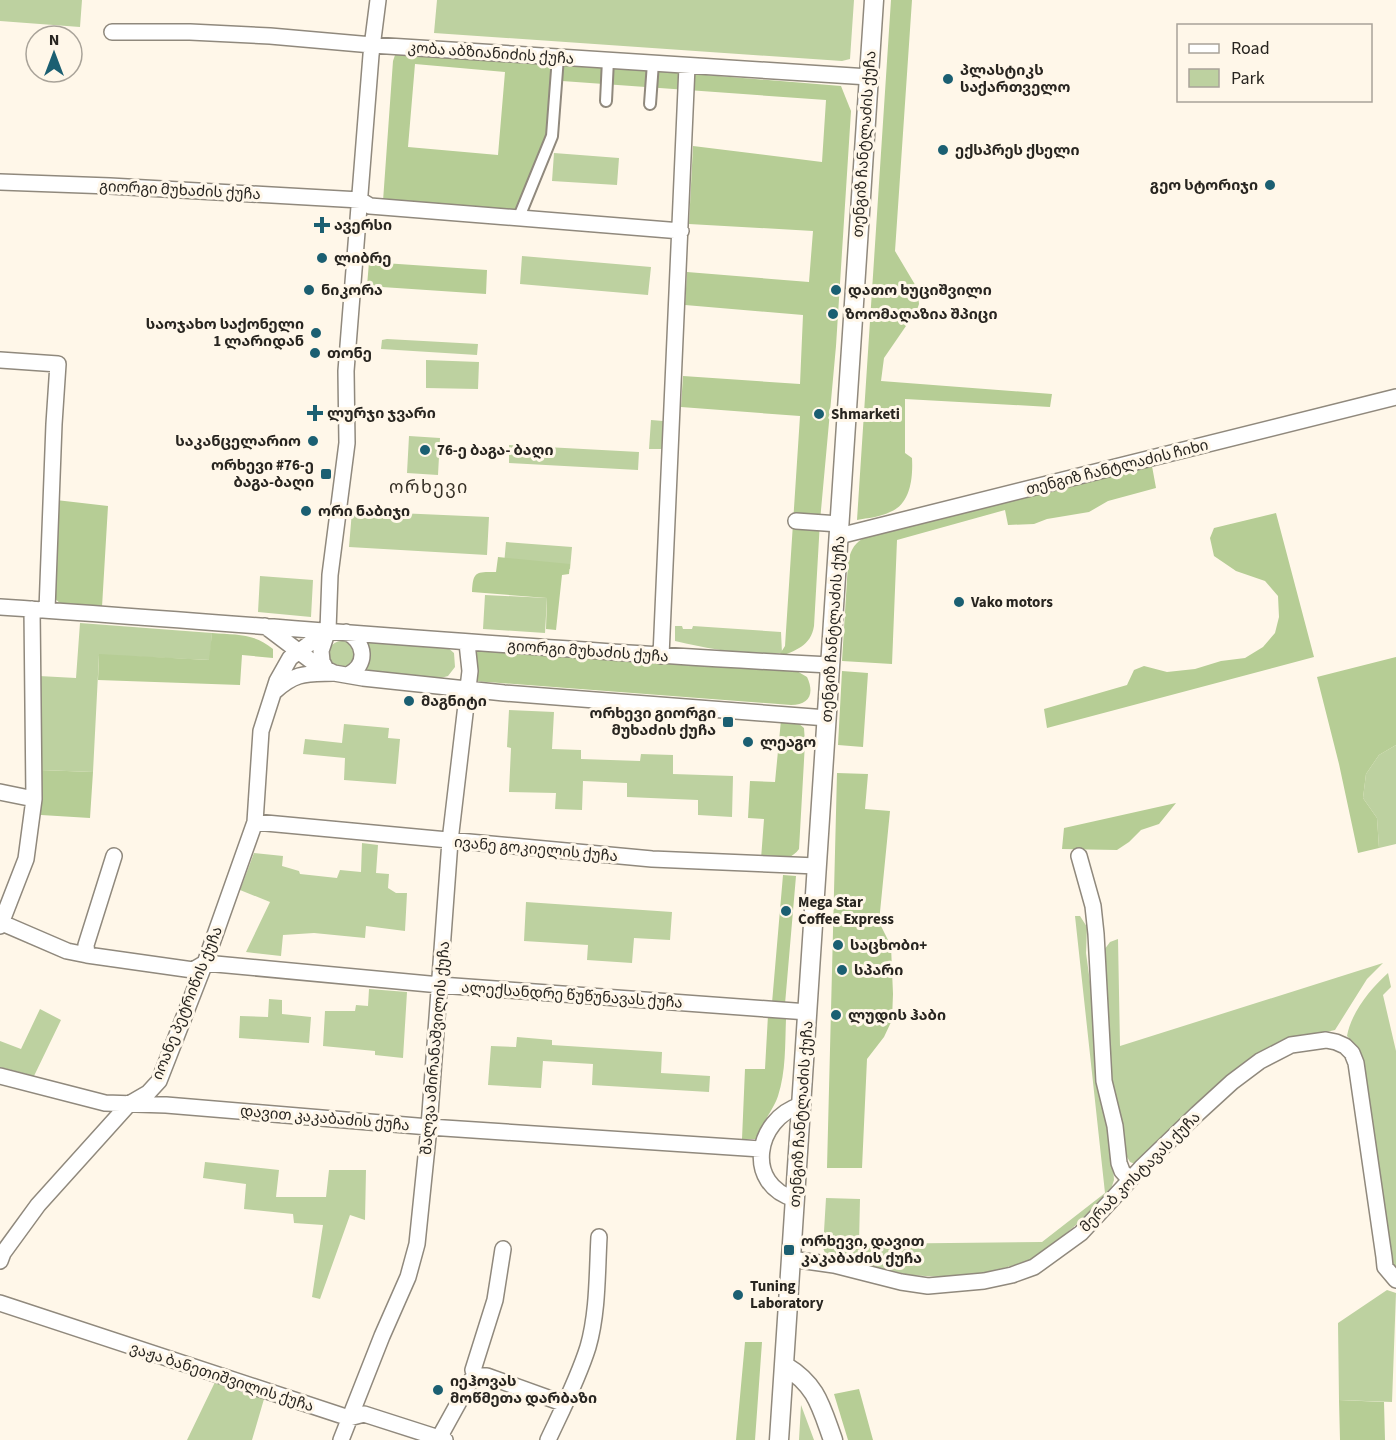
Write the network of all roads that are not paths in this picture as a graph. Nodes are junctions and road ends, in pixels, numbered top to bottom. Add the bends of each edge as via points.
1 (378, 0) edge
2 (874, 0) edge
3 (112, 32) dead end
4 (372, 45) junction
5 (558, 57) junction
6 (608, 60) junction
7 (652, 63) junction
8 (687, 66) junction
9 (869, 77) junction
10 (606, 101) dead end
11 (650, 104) dead end
12 (0, 182) edge
13 (360, 200) junction
14 (519, 217) junction
15 (681, 231) junction
16 (0, 360) edge
17 (1396, 397) edge
18 (796, 521) dead end
19 (839, 530) junction
20 (0, 607) edge
21 (39, 609) junction
22 (264, 626) junction
23 (328, 630) junction
24 (346, 632) junction
25 (467, 643) junction
26 (298, 651) junction
27 (661, 656) junction
28 (830, 665) junction
29 (336, 672) junction
30 (467, 689) junction
31 (273, 693) junction
32 (827, 718) junction
33 (0, 792) edge
34 (34, 799) junction
35 (255, 822) junction
36 (450, 841) junction
37 (114, 856) dead end
38 (1079, 856) dead end
39 (817, 866) junction
40 (1, 925) edge
41 (87, 956) junction
42 (205, 963) junction
43 (440, 985) junction
44 (808, 1012) junction
45 (0, 1076) edge
46 (129, 1104) junction
47 (801, 1105) junction
48 (429, 1127) junction
49 (761, 1149) junction
50 (1130, 1180) junction
51 (795, 1199) junction
52 (599, 1237) dead end
53 (503, 1249) dead end
54 (791, 1259) junction
55 (0, 1261) edge
56 (1396, 1280) edge
57 (0, 1303) edge
58 (785, 1366) junction
59 (478, 1376) junction
60 (565, 1404) junction
61 (349, 1418) junction
62 (442, 1439) edge
63 (341, 1440) edge
64 (548, 1440) edge
65 (779, 1440) edge
66 (833, 1440) edge

1 - 4 street
2 - 9 street, თენგიზ ჩანტლაძის ქუჩა
3 - 4 street, კობა აბზიანიძის ქუჩა via 270,36
4 - 5 street, კობა აბზიანიძის ქუჩა
4 - 13 street
5 - 6 street, კობა აბზიანიძის ქუჩა
5 - 14 street via 552,136
6 - 7 street, კობა აბზიანიძის ქუჩა
6 - 10 street
7 - 8 street, კობა აბზიანიძის ქუჩა
7 - 11 street
8 - 9 street, კობა აბზიანიძის ქუჩა
8 - 15 street
9 - 19 street, თენგიზ ჩანტლაძის ქუჩა
12 - 13 street, გიორგი მუხაძის ქუჩა
13 - 14 street, გიორგი მუხაძის ქუჩა via 370,206
13 - 23 street via 346,372 347,443 331,565
14 - 15 street, გიორგი მუხაძის ქუჩა
15 - 27 street
16 - 21 street via 58,364
17 - 19 street, თენგიზ ჩანტლაძის ჩიხი
18 - 19 street, თენგიზ ჩანტლაძის ჩიხი
19 - 28 street, თენგიზ ჩანტლაძის ქუჩა
20 - 21 street, გიორგი მუხაძის ქუჩა
21 - 22 street, გიორგი მუხაძის ქუჩა
21 - 34 street
22 - 23 street, გიორგი მუხაძის ქუჩა
22 - 26 street
23 - 24 street, გიორგი მუხაძის ქუჩა
23 - 26 street, იოანე პეტრიწის ქუჩა
23 - 29 street via 321,651 322,662
24 - 25 street, გიორგი მუხაძის ქუჩა
24 - 29 street via 358,640 363,654 360,666
25 - 27 street, გიორგი მუხაძის ქუჩა
25 - 30 street, შალვა ამირანაშვილის ქუჩა
26 - 29 street
26 - 31 street, იოანე პეტრიწის ქუჩა via 283,668
27 - 28 street, გიორგი მუხაძის ქუჩა
28 - 32 street, თენგიზ ჩანტლაძის ქუჩა
29 - 30 street
29 - 31 street via 295,676
30 - 32 street
30 - 36 street, შალვა ამირანაშვილის ქუჩა
31 - 35 street, იოანე პეტრიწის ქუჩა via 261,731
32 - 39 street, თენგიზ ჩანტლაძის ქუჩა
33 - 34 street
34 - 40 street via 26,859
35 - 36 street, ივანე გოკიელის ქუჩა
35 - 42 street, იოანე პეტრიწის ქუჩა
36 - 39 street, ივანე გოკიელის ქუჩა via 652,859
36 - 43 street, შალვა ამირანაშვილის ქუჩა
37 - 41 street via 86,945
38 - 50 street via 1093,906 1104,1081 1119,1163
39 - 44 street, თენგიზ ჩანტლაძის ქუჩა
40 - 41 street, ალექსანდრე წუწუნავას ქუჩა
41 - 42 street, ალექსანდრე წუწუნავას ქუჩა via 193,970
42 - 43 street, ალექსანდრე წუწუნავას ქუჩა
42 - 46 street, იოანე პეტრიწის ქუჩა via 159,1081
43 - 44 street, ალექსანდრე წუწუნავას ქუჩა
43 - 48 street, შალვა ამირანაშვილის ქუჩა
44 - 47 street, თენგიზ ჩანტლაძის ქუჩა
45 - 46 street, დავით კაკაბაძის ქუჩა via 105,1103
46 - 48 street, დავით კაკაბაძის ქუჩა
46 - 55 street, იოანე პეტრიწის ქუჩა via 38,1205
47 - 49 street via 774,1121
47 - 51 street, თენგიზ ჩანტლაძის ქუჩა
48 - 49 street, დავით კაკაბაძის ქუჩა
48 - 61 street, შალვა ამირანაშვილის ქუჩა via 413,1262
49 - 51 street via 769,1182 784,1196
50 - 54 street, მერაბ კოსტავას ქუჩა via 1081,1233 1034,1267 1012,1275 928,1286
50 - 56 street, მერაბ კოსტავას ქუჩა via 1197,1114 1260,1061 1291,1045 1336,1042 1352,1053 1356,1063 1385,1266
51 - 54 street, თენგიზ ჩანტლაძის ქუჩა
52 - 60 street via 589,1340
53 - 59 street via 495,1300 473,1370
54 - 58 street, თენგიზ ჩანტლაძის ქუჩა
57 - 61 street, ვაჟა ბანეთიშვილის ქუჩა
58 - 65 street, თენგიზ ჩანტლაძის ქუჩა
58 - 66 street via 799,1374 816,1394
59 - 60 street
59 - 62 street via 471,1380
60 - 64 street
61 - 62 street, ვაჟა ბანეთიშვილის ქუჩა via 364,1414
61 - 63 street, შალვა ამირანაშვილის ქუჩა

